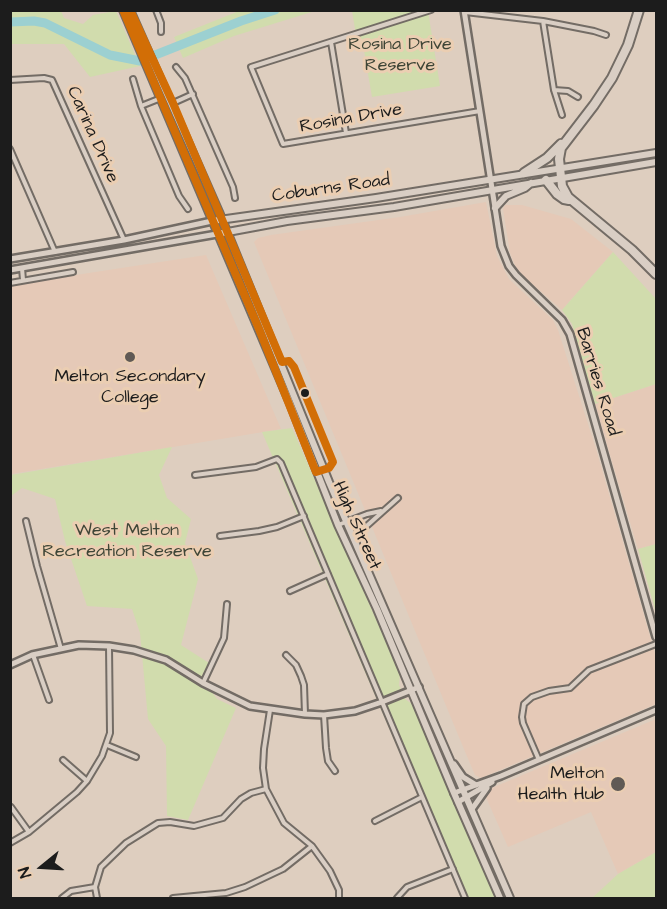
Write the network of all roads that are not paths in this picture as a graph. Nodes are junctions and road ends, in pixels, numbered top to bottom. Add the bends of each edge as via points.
1 (123, 10) edge
2 (130, 10) edge
3 (156, 10) edge
4 (431, 10) edge
5 (639, 10) edge
6 (464, 11) edge
7 (543, 21) junction
8 (161, 32) dead end
9 (606, 36) dead end
10 (331, 42) junction
11 (145, 53) junction
12 (148, 61) junction
13 (176, 67) dead end
14 (133, 79) dead end
15 (10, 80) edge
16 (554, 90) junction
17 (168, 94) junction
18 (193, 94) junction
19 (578, 97) dead end
20 (161, 98) junction
21 (172, 103) junction
22 (141, 106) junction
23 (165, 107) junction
24 (480, 111) junction
25 (562, 115) dead end
26 (346, 133) junction
27 (570, 136) junction
28 (10, 148) edge
29 (657, 153) edge
30 (657, 162) edge
31 (561, 167) junction
32 (524, 173) junction
33 (562, 178) junction
34 (490, 180) junction
35 (546, 180) junction
36 (532, 182) junction
37 (492, 191) junction
38 (391, 196) junction
39 (235, 198) dead end
40 (571, 200) junction
41 (391, 207) junction
42 (495, 208) junction
43 (188, 209) dead end
44 (222, 220) junction
45 (212, 221) junction
46 (228, 232) junction
47 (217, 234) junction
48 (124, 240) junction
49 (55, 252) junction
50 (10, 259) edge
51 (22, 268) junction
52 (10, 270) edge
53 (74, 272) dead end
54 (657, 274) edge
55 (23, 280) junction
56 (10, 283) edge
57 (195, 475) dead end
58 (398, 498) dead end
59 (382, 511) junction
60 (304, 516) junction
61 (26, 521) dead end
62 (346, 522) junction
63 (338, 525) junction
64 (220, 536) dead end
65 (356, 544) junction
66 (328, 574) junction
67 (290, 591) dead end
68 (227, 604) dead end
69 (657, 637) edge
70 (657, 644) edge
71 (109, 646) junction
72 (61, 649) junction
73 (32, 655) junction
74 (286, 655) dead end
75 (11, 664) edge
76 (203, 683) junction
77 (416, 689) junction
78 (49, 700) dead end
79 (382, 702) junction
80 (270, 710) junction
81 (657, 710) edge
82 (305, 714) junction
83 (324, 715) junction
84 (107, 746) junction
85 (136, 757) dead end
86 (63, 760) dead end
87 (451, 760) junction
88 (539, 760) junction
89 (335, 771) dead end
90 (501, 776) junction
91 (87, 781) junction
92 (492, 782) junction
93 (476, 785) junction
94 (266, 789) junction
95 (463, 789) junction
96 (454, 793) junction
97 (422, 797) junction
98 (467, 798) junction
99 (458, 802) junction
100 (11, 807) edge
101 (472, 808) junction
102 (375, 821) dead end
103 (29, 832) junction
104 (10, 843) edge
105 (312, 846) junction
106 (453, 869) junction
107 (95, 887) junction
108 (173, 897) edge
109 (62, 898) edge
110 (97, 898) edge
111 (339, 898) edge
112 (397, 898) edge
113 (465, 898) edge
114 (501, 898) edge
115 (510, 898) edge

1 - 11 main road, High Street
2 - 11 main road, High Street
3 - 8 street
4 - 10 street, Rosina Drive
5 - 27 highway via 612,78
6 - 7 street
6 - 24 street, Barries Road
7 - 9 street
7 - 16 street
10 - 26 street
10 - 26 street, Rosina Drive via 251,67 283,144
11 - 12 main road, High Street
12 - 17 main road, High Street
12 - 20 main road, High Street
13 - 18 street
14 - 22 street
15 - 48 street, Carina Drive via 52,80
16 - 19 street
16 - 25 street
17 - 20 main road
17 - 21 main road, High Street
18 - 21 street
18 - 39 street
20 - 22 street
20 - 23 main road, High Street
21 - 23 main road
21 - 44 main road, High Street
22 - 43 street
23 - 45 main road, High Street
24 - 26 street, Rosina Drive
24 - 34 street, Barries Road
27 - 31 highway via 560,152
27 - 32 highway
28 - 49 street
29 - 31 main road, Coburns Road
30 - 33 main road, Coburns Road
31 - 32 main road, Coburns Road
31 - 33 highway
32 - 34 main road, Coburns Road
33 - 35 main road, Coburns Road
33 - 40 highway via 564,191
34 - 37 street, Barries Road
34 - 38 main road, Coburns Road
35 - 36 main road, Coburns Road
35 - 40 highway via 557,194
36 - 37 main road, Coburns Road
36 - 42 main road via 506,196
37 - 41 main road, Coburns Road
37 - 42 street, Barries Road
38 - 41 main road
38 - 44 main road, Coburns Road
40 - 54 highway
41 - 46 main road, Coburns Road
42 - 69 street, Barries Road via 501,246 509,266 562,320 570,334
44 - 45 main road, Coburns Road
44 - 46 main road, High Street
45 - 47 main road, High Street
45 - 48 street, Coburns Road
46 - 47 main road, Coburns Road
46 - 62 main road, High Street
47 - 51 street, Coburns Road
47 - 63 main road, High Street
48 - 49 street, Coburns Road
49 - 50 street, Coburns Road
51 - 52 street, Coburns Road
51 - 55 street
53 - 55 street
55 - 56 street
57 - 60 street via 277,459
58 - 59 street
59 - 62 street
59 - 65 street via 361,531
60 - 64 street via 277,527
60 - 66 street
61 - 72 street
62 - 63 street
62 - 65 main road, High Street
63 - 77 main road, High Street
65 - 77 main road, High Street
66 - 67 street
66 - 79 street
68 - 76 street via 224,638
70 - 88 street via 589,670 570,688 549,691 524,704 523,723
71 - 72 street
71 - 76 street via 166,660
71 - 84 street
72 - 73 street
73 - 75 street
73 - 78 street
74 - 82 street via 301,676
76 - 80 street via 250,706
77 - 79 street
77 - 87 main road, High Street
77 - 96 main road, High Street
79 - 83 street
79 - 97 street
80 - 82 street
80 - 94 street via 263,768
81 - 88 street
82 - 83 street
83 - 89 street via 327,754
84 - 85 street
84 - 91 street
86 - 91 street
87 - 93 street via 463,777
87 - 95 main road, High Street
88 - 90 street
90 - 92 street
90 - 93 street
91 - 103 street
92 - 98 street
92 - 101 street
93 - 95 street
94 - 105 street via 284,823
94 - 107 street via 251,793 223,818 209,823 158,823 126,843 100,867
95 - 96 street
95 - 98 main road, High Street
96 - 99 main road, High Street
97 - 102 street
97 - 106 street
98 - 99 street
98 - 101 main road, High Street
99 - 114 main road, High Street
100 - 103 street
101 - 115 main road, High Street
103 - 104 street
105 - 108 street via 283,869 245,887
105 - 111 street via 330,871
106 - 112 street via 407,887
106 - 113 street
107 - 109 street via 71,891
107 - 110 street

